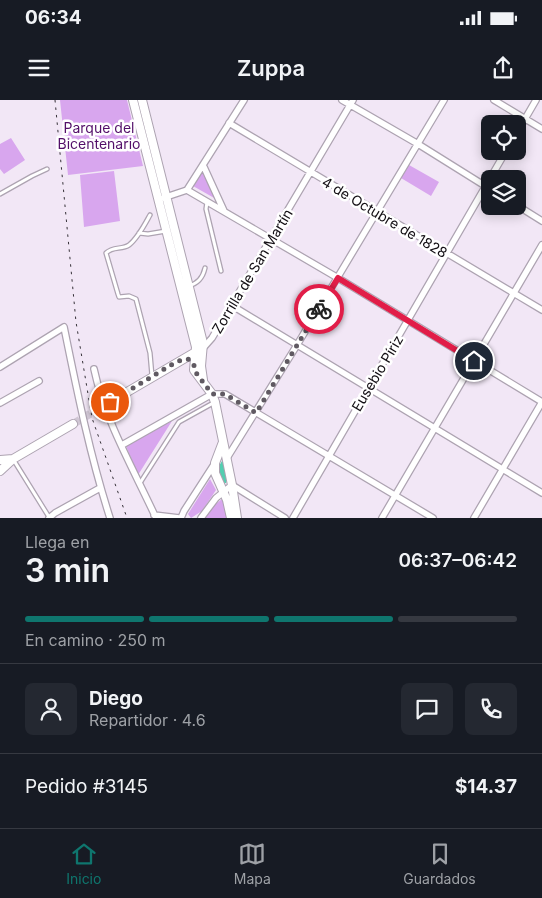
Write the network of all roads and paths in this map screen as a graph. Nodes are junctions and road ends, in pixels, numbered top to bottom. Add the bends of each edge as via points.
1 (133, 100) edge
2 (142, 100) edge
3 (244, 100) edge
4 (342, 100) edge
5 (444, 100) edge
6 (494, 100) edge
7 (536, 100) edge
8 (352, 102) edge
9 (518, 115) edge
10 (526, 117) edge
11 (526, 120) edge
12 (229, 123) junction
13 (542, 129) edge
14 (418, 144) junction
15 (203, 165) junction
16 (47, 169) dead end
17 (311, 172) junction
18 (481, 184) edge
19 (187, 190) junction
20 (0, 194) edge
21 (163, 198) junction
22 (481, 199) edge
23 (207, 201) junction
24 (224, 211) junction
25 (526, 211) edge
26 (378, 212) junction
27 (150, 215) dead end
28 (542, 221) edge
29 (167, 231) junction
30 (138, 233) junction
31 (271, 239) junction
32 (542, 245) edge
33 (446, 254) junction
34 (205, 268) dead end
35 (220, 271) dead end
36 (338, 278) junction
37 (185, 287) junction
38 (514, 294) junction
39 (231, 305) junction
40 (542, 310) edge
41 (408, 321) junction
42 (297, 345) junction
43 (204, 346) junction
44 (196, 351) junction
45 (181, 360) junction
46 (474, 361) junction
47 (194, 364) junction
48 (0, 367) edge
49 (94, 369) dead end
50 (152, 376) junction
51 (39, 381) dead end
52 (204, 382) junction
53 (367, 388) junction
54 (212, 394) junction
55 (0, 402) edge
56 (110, 402) tunnel mouth
57 (216, 402) junction
58 (542, 402) edge
59 (256, 413) junction
60 (73, 424) tunnel mouth
61 (434, 428) junction
62 (224, 440) junction
63 (122, 445) junction
64 (328, 456) junction
65 (227, 458) junction
66 (13, 459) junction
67 (0, 460) edge
68 (217, 460) junction
69 (0, 469) edge
70 (502, 470) junction
71 (140, 483) junction
72 (232, 485) junction
73 (100, 488) junction
74 (223, 492) junction
75 (542, 493) edge
76 (395, 495) junction
77 (155, 517) edge
78 (49, 518) edge
79 (110, 518) edge
80 (180, 518) edge
81 (201, 518) edge
82 (231, 518) edge
83 (237, 518) edge
84 (285, 518) edge
85 (293, 518) edge
86 (382, 518) edge
87 (433, 518) edge
88 (474, 518) edge

1 - 21 street
2 - 21 street
3 - 12 street
4 - 8 street
5 - 14 street
6 - 9 street
7 - 10 street
8 - 14 street
8 - 17 street, Zorrilla de San Martín
11 - 13 street
12 - 15 street
12 - 17 street, 4 de Octubre de 1828
14 - 18 street
14 - 26 street
15 - 19 street
15 - 24 street
16 - 20 lane
17 - 26 street, 4 de Octubre de 1828
17 - 31 street, Zorrilla de San Martín
19 - 21 street
19 - 23 street
21 - 29 street
21 - 37 street
22 - 33 street, Eusebio Píriz
23 - 24 street
23 - 35 lane
24 - 31 street
25 - 28 street
26 - 33 street, 4 de Octubre de 1828
26 - 36 street
27 - 30 lane
29 - 30 lane
29 - 37 street
30 - 50 lane via 129,245 106,253 119,297 136,299 150,353
31 - 36 street
31 - 39 street, Zorrilla de San Martín
32 - 38 street
33 - 38 street, 4 de Octubre de 1828
33 - 41 street, Eusebio Píriz
34 - 37 lane via 200,280
36 - 41 street
36 - 42 street
37 - 43 street
37 - 44 street
38 - 40 street, 4 de Octubre de 1828
38 - 46 street
39 - 42 street
39 - 43 street, Zorrilla de San Martín
41 - 46 street
41 - 53 street, Eusebio Píriz
42 - 53 street
42 - 59 street
43 - 44 street, Zorrilla de San Martín
43 - 52 street via 201,366
44 - 45 street, Zorrilla de San Martín
44 - 47 street
45 - 47 street via 188,359
45 - 50 street, Zorrilla de San Martín
46 - 58 street
46 - 61 street
47 - 52 street via 194,370
48 - 73 street via 64,327
49 - 63 street via 101,397
50 - 56 street, Zorrilla de San Martín
51 - 55 street
52 - 54 street
53 - 61 street
53 - 64 street, Eusebio Píriz
54 - 57 street
54 - 59 street via 225,394
54 - 63 street
57 - 62 street
57 - 71 lane via 179,422
58 - 70 street
59 - 64 street
59 - 65 street
60 - 66 street
61 - 70 street
61 - 76 street
62 - 65 street
62 - 68 street
63 - 71 street
64 - 76 street
64 - 85 street, Eusebio Píriz
65 - 68 street
65 - 72 street
66 - 67 street
66 - 69 street
66 - 78 lane
68 - 74 street via 215,473
68 - 80 street
70 - 75 street
70 - 88 street
71 - 77 street
72 - 74 street
72 - 83 street
72 - 84 street
73 - 78 street
73 - 79 street
74 - 81 street
74 - 82 street
76 - 86 street
76 - 87 street
77 - 80 street

